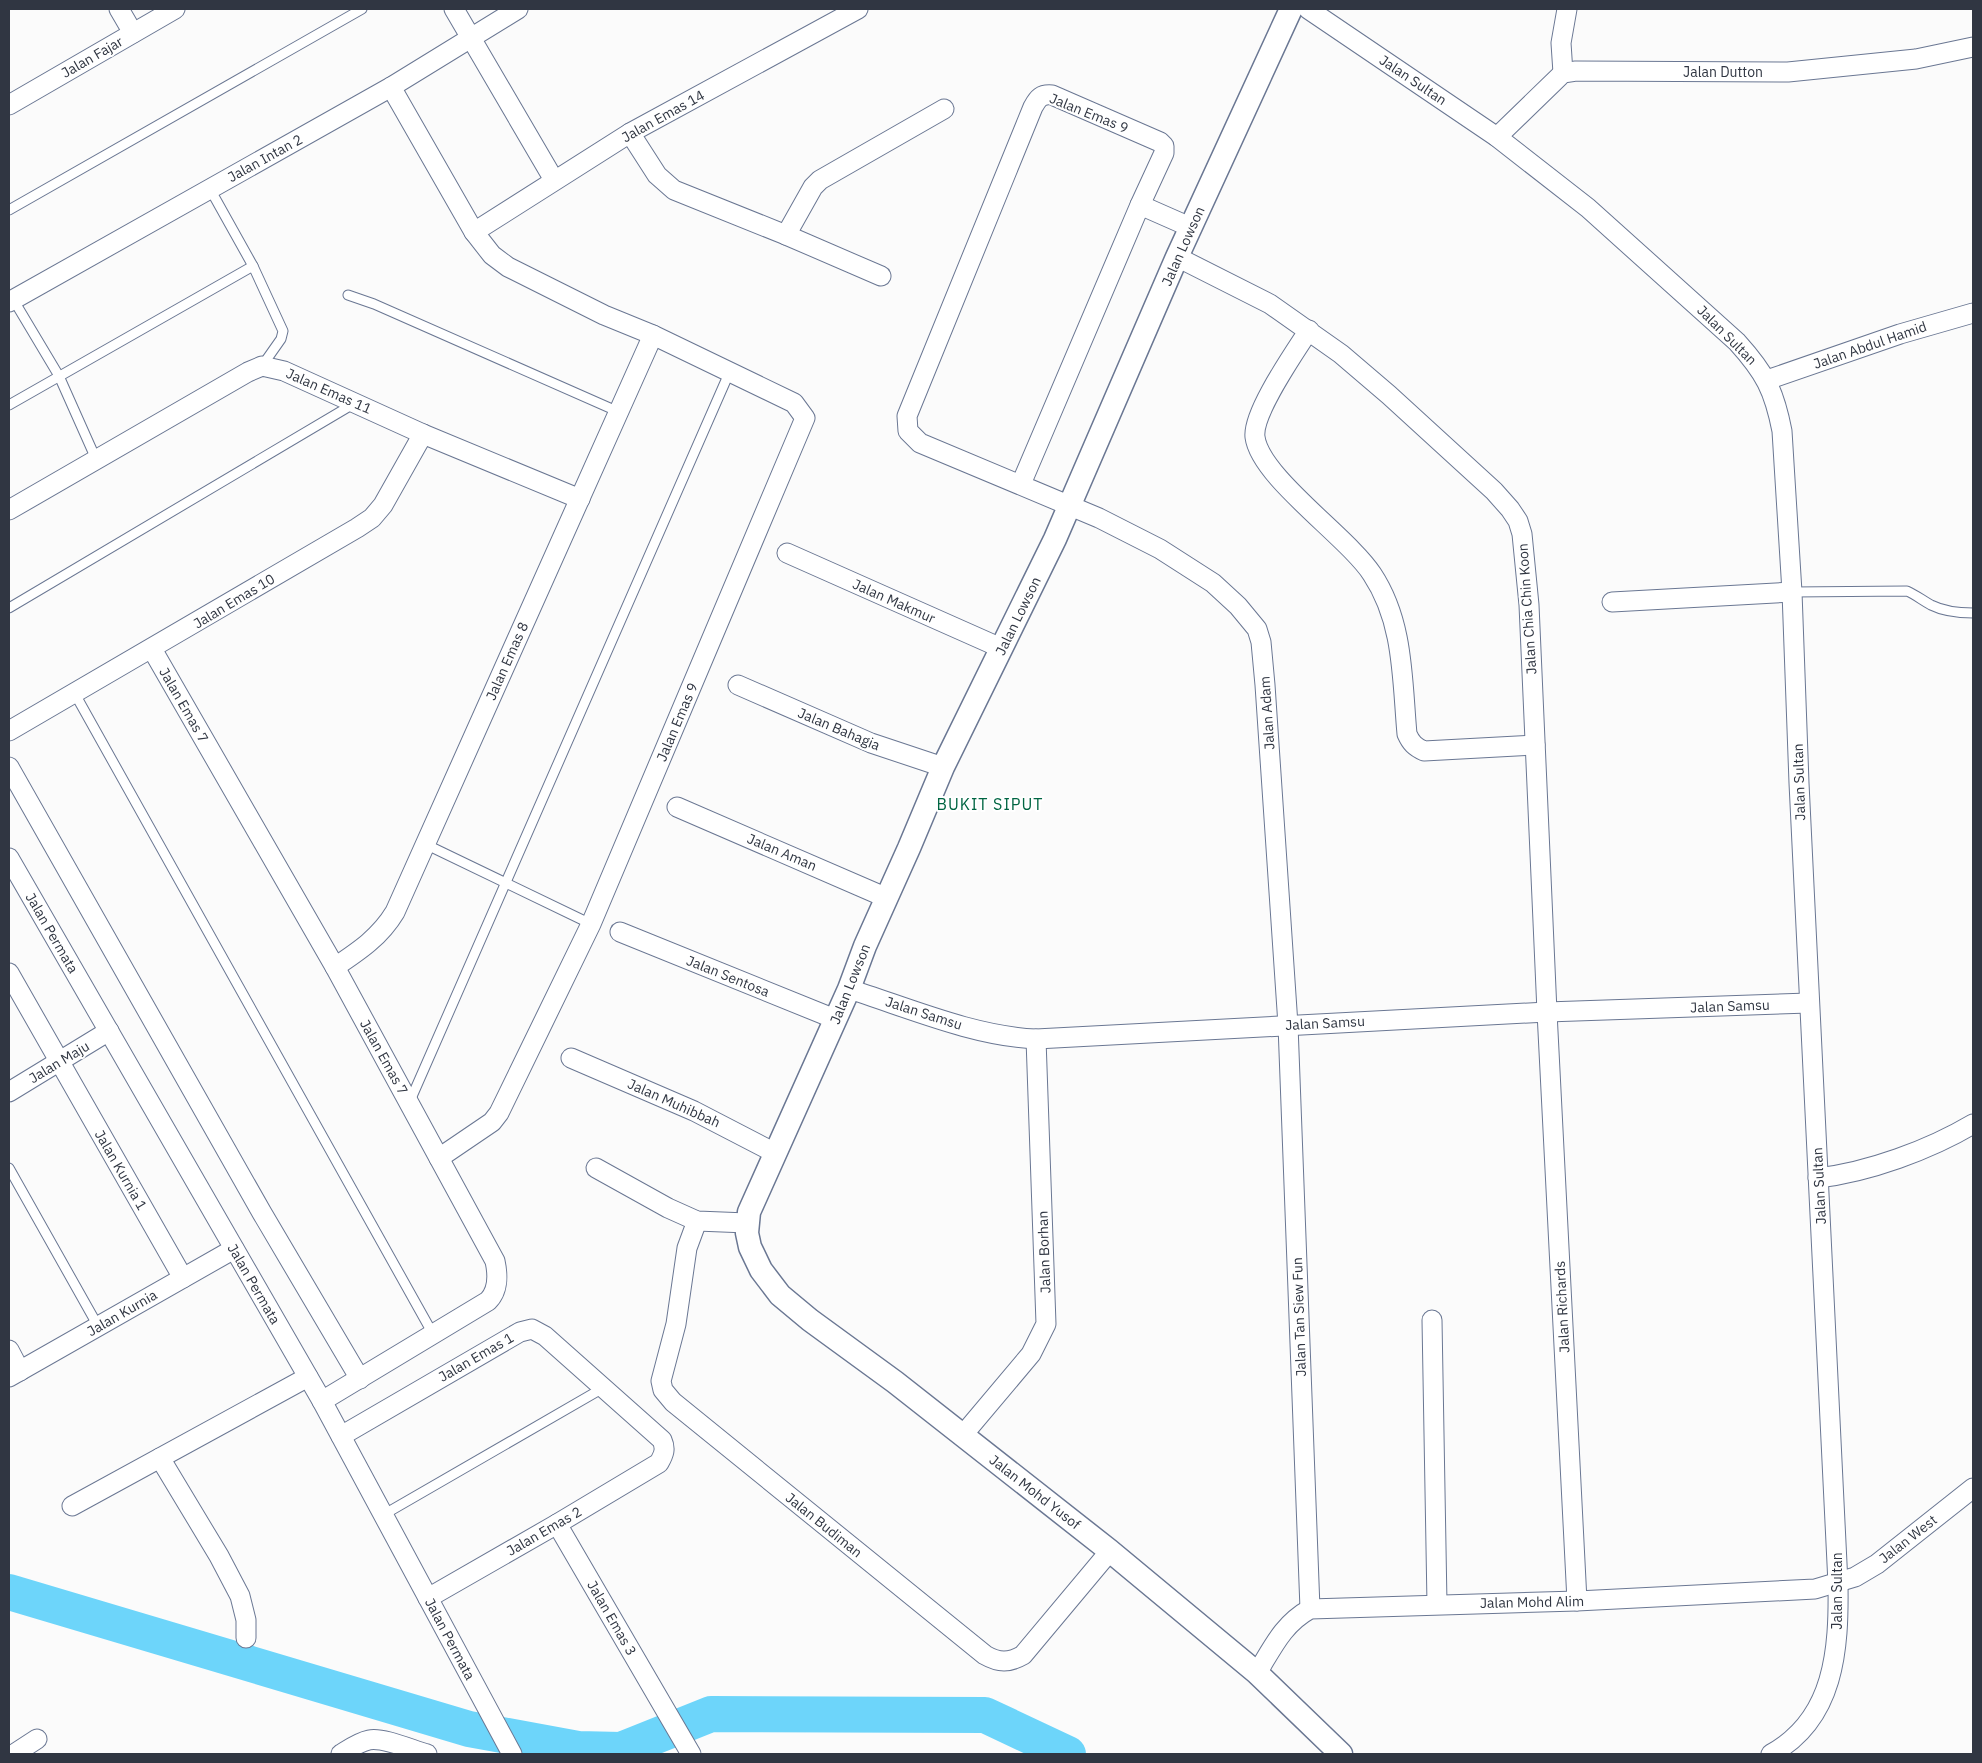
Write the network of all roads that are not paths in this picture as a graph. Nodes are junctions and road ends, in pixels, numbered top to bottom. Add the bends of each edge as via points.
1 (119, 9) edge
2 (176, 9) edge
3 (362, 9) edge
4 (454, 9) edge
5 (518, 9) edge
6 (858, 9) edge
7 (1291, 9) edge
8 (1308, 9) edge
9 (1567, 9) edge
10 (133, 33) junction
11 (472, 38) junction
12 (1973, 47) edge
13 (1563, 73) junction
14 (391, 87) junction
15 (9, 105) edge
16 (944, 109) dead end
17 (630, 133) junction
18 (1497, 137) junction
19 (554, 180) junction
20 (210, 189) junction
21 (1140, 205) junction
22 (9, 210) edge
23 (1190, 227) junction
24 (474, 232) junction
25 (786, 235) junction
26 (1177, 257) junction
27 (254, 266) junction
28 (881, 276) dead end
29 (348, 295) dead end
30 (11, 301) edge
31 (1973, 313) edge
32 (1309, 330) junction
33 (653, 335) junction
34 (262, 366) junction
35 (730, 371) junction
36 (59, 376) junction
37 (1767, 380) junction
38 (355, 403) junction
39 (9, 405) edge
40 (619, 412) junction
41 (423, 434) junction
42 (96, 459) junction
43 (1021, 484) junction
44 (580, 499) junction
45 (1070, 505) junction
46 (9, 510) edge
47 (787, 553) dead end
48 (1792, 592) junction
49 (1612, 602) dead end
50 (9, 608) edge
51 (1973, 613) edge
52 (1001, 648) junction
53 (152, 650) junction
54 (738, 685) dead end
55 (75, 694) junction
56 (9, 731) edge
57 (1535, 745) junction
58 (9, 767) edge
59 (943, 767) junction
60 (677, 808) dead end
61 (425, 844) junction
62 (9, 858) edge
63 (507, 882) junction
64 (887, 898) junction
65 (591, 924) junction
66 (620, 932) dead end
67 (335, 967) junction
68 (9, 973) edge
69 (849, 989) junction
70 (1809, 1003) junction
71 (1547, 1012) junction
72 (836, 1020) junction
73 (1288, 1025) junction
74 (109, 1031) junction
75 (1036, 1039) junction
76 (571, 1058) dead end
77 (59, 1062) junction
78 (9, 1092) edge
79 (409, 1103) junction
80 (1973, 1124) edge
81 (775, 1153) junction
82 (439, 1158) junction
83 (9, 1168) edge
84 (596, 1168) dead end
85 (1818, 1178) junction
86 (697, 1221) junction
87 (747, 1223) junction
88 (234, 1249) junction
89 (183, 1278) junction
90 (1432, 1320) dead end
91 (98, 1326) junction
92 (433, 1334) junction
93 (9, 1350) edge
94 (15, 1374) edge
95 (308, 1377) junction
96 (360, 1379) junction
97 (603, 1388) junction
98 (322, 1401) junction
99 (340, 1436) junction
100 (962, 1436) junction
101 (160, 1458) junction
102 (1973, 1488) edge
103 (72, 1506) dead end
104 (382, 1516) junction
105 (558, 1524) junction
106 (1110, 1551) junction
107 (1838, 1584) junction
108 (428, 1598) junction
109 (1577, 1601) junction
110 (1437, 1604) junction
111 (1310, 1608) junction
112 (246, 1638) dead end
113 (1257, 1673) junction
114 (37, 1739) dead end
115 (688, 1749) edge
116 (14, 1754) edge
117 (341, 1754) edge
118 (427, 1754) edge
119 (512, 1754) edge
120 (1341, 1754) edge
121 (1771, 1754) edge

1 - 10 street
2 - 10 street, Jalan Fajar
3 - 22 lane
4 - 11 street
5 - 11 street, Jalan Intan 2
6 - 17 street, Jalan Emas 14
7 - 23 street, Jalan Lowson
8 - 18 street, Jalan Sultan
9 - 13 street via 1561,43
10 - 15 street, Jalan Fajar
11 - 14 street, Jalan Intan 2
11 - 19 street
12 - 13 street, Jalan Dutton via 1916,59 1788,72
13 - 18 street
14 - 20 street, Jalan Intan 2
14 - 24 street, Jalan Emas 9
16 - 25 street via 820,180
17 - 19 street, Jalan Emas 14
17 - 25 street via 657,175 674,190
18 - 37 street, Jalan Sultan via 1588,208 1686,296 1737,342
19 - 24 street, Jalan Emas 14
20 - 27 lane
20 - 30 street, Jalan Intan 2
21 - 23 street
21 - 43 street, Jalan Emas 9
21 - 43 street, Jalan Emas 9 via 1164,153 1164,146 1052,95 1038,98 907,416 908,431 920,443
23 - 26 street, Jalan Lowson
24 - 33 street, Jalan Emas 9 via 492,255 508,267 604,315
25 - 28 street
26 - 32 street, Jalan Chia Chin Koon via 1270,304
26 - 45 street, Jalan Lowson
27 - 34 lane via 283,331
27 - 36 lane
29 - 40 lane
30 - 36 lane
31 - 37 street, Jalan Abdul Hamid via 1900,334
32 - 57 street, Jalan Chia Chin Koon via 1390,396 1494,491 1518,521 1525,550
32 - 57 street via 1264,406 1254,436 1268,465 1358,557 1382,592 1397,631 1407,734 1411,742 1415,748 1424,751
33 - 35 street, Jalan Emas 9
33 - 40 street, Jalan Emas 8
34 - 38 street, Jalan Emas 11 via 284,371
34 - 42 street
35 - 63 lane
35 - 65 street, Jalan Emas 9 via 794,403 805,418
36 - 39 lane
36 - 42 lane
37 - 48 street, Jalan Sultan via 1782,431
38 - 41 street, Jalan Emas 11
38 - 50 lane
40 - 44 street, Jalan Emas 8
41 - 44 street, Jalan Emas 11
41 - 53 street, Jalan Emas 10 via 372,518
42 - 46 street
43 - 45 street, Jalan Emas 9
44 - 61 street, Jalan Emas 8
45 - 52 street, Jalan Lowson
45 - 73 street, Jalan Adam via 1160,549 1213,583 1257,629 1266,685
47 - 52 street, Jalan Makmur
48 - 49 street
48 - 51 lane via 1907,591 1946,610
48 - 70 street, Jalan Sultan
52 - 59 street, Jalan Lowson
53 - 55 street, Jalan Emas 10
53 - 67 street, Jalan Emas 7
54 - 59 street, Jalan Bahagia via 871,744
55 - 56 street, Jalan Emas 10
55 - 92 lane
57 - 71 street, Jalan Chia Chin Koon
58 - 96 street
59 - 64 street, Jalan Lowson
60 - 64 street, Jalan Aman
61 - 63 lane
61 - 67 street, Jalan Emas 8 via 386,927 364,948
62 - 74 street, Jalan Permata
63 - 65 lane
63 - 79 lane
64 - 69 street, Jalan Lowson
65 - 82 street, Jalan Emas 9 via 498,1113 492,1122
66 - 72 street, Jalan Sentosa
67 - 79 street, Jalan Emas 7
68 - 77 street, Jalan Kurnia 1
69 - 72 street, Jalan Lowson
69 - 75 street, Jalan Samsu via 977,1030 1010,1038
70 - 71 street, Jalan Samsu
70 - 85 street, Jalan Sultan
71 - 73 street, Jalan Samsu
71 - 109 street, Jalan Richards
72 - 81 street, Jalan Lowson
73 - 75 street, Jalan Samsu
73 - 111 street, Jalan Tan Siew Fun
74 - 77 street, Jalan Maju
74 - 88 street, Jalan Permata
75 - 100 street, Jalan Borhan via 1046,1324 1031,1354
76 - 81 street, Jalan Muhibbah via 709,1118
77 - 78 street, Jalan Maju
77 - 89 street, Jalan Kurnia 1
79 - 82 street, Jalan Emas 7
80 - 85 street via 1872,1166
81 - 87 street, Jalan Lowson
82 - 92 street, Jalan Emas 7 via 495,1261 498,1275 494,1296
83 - 91 lane
84 - 86 street
85 - 107 street, Jalan Sultan
86 - 87 street
86 - 106 street, Jalan Budiman via 687,1248 676,1324 661,1381 663,1390 673,1402 985,1655 1004,1662 1022,1655
87 - 100 street, Jalan Mohd Yusof via 755,1260 780,1295
88 - 89 street, Jalan Kurnia
88 - 95 street, Jalan Permata
89 - 91 street, Jalan Kurnia
90 - 110 street
91 - 94 street, Jalan Kurnia
92 - 96 street, Jalan Emas 7
93 - 94 street
95 - 98 street, Jalan Permata
95 - 101 street
96 - 98 street, Jalan Emas 7
97 - 99 street, Jalan Emas 1 via 545,1336 532,1329 520,1332
97 - 104 lane
97 - 105 street, Jalan Emas 2 via 662,1440 665,1453 659,1463
98 - 99 street, Jalan Permata
99 - 104 street, Jalan Permata
100 - 106 street, Jalan Mohd Yusof
101 - 103 street
101 - 112 street via 240,1596 246,1620
102 - 107 street, Jalan West via 1877,1564
104 - 108 street, Jalan Permata
105 - 108 street, Jalan Emas 2
105 - 115 street, Jalan Emas 3
106 - 113 street, Jalan Mohd Yusof
107 - 109 street, Jalan Mohd Alim via 1815,1589
107 - 121 street, Jalan Sultan via 1839,1620 1826,1694 1797,1735
108 - 119 street, Jalan Permata
109 - 110 street, Jalan Mohd Alim
110 - 111 street, Jalan Mohd Alim
111 - 113 street via 1296,1616 1284,1629
113 - 120 street, Jalan Mohd Yusof
114 - 116 street
117 - 118 street via 360,1743 377,1740

